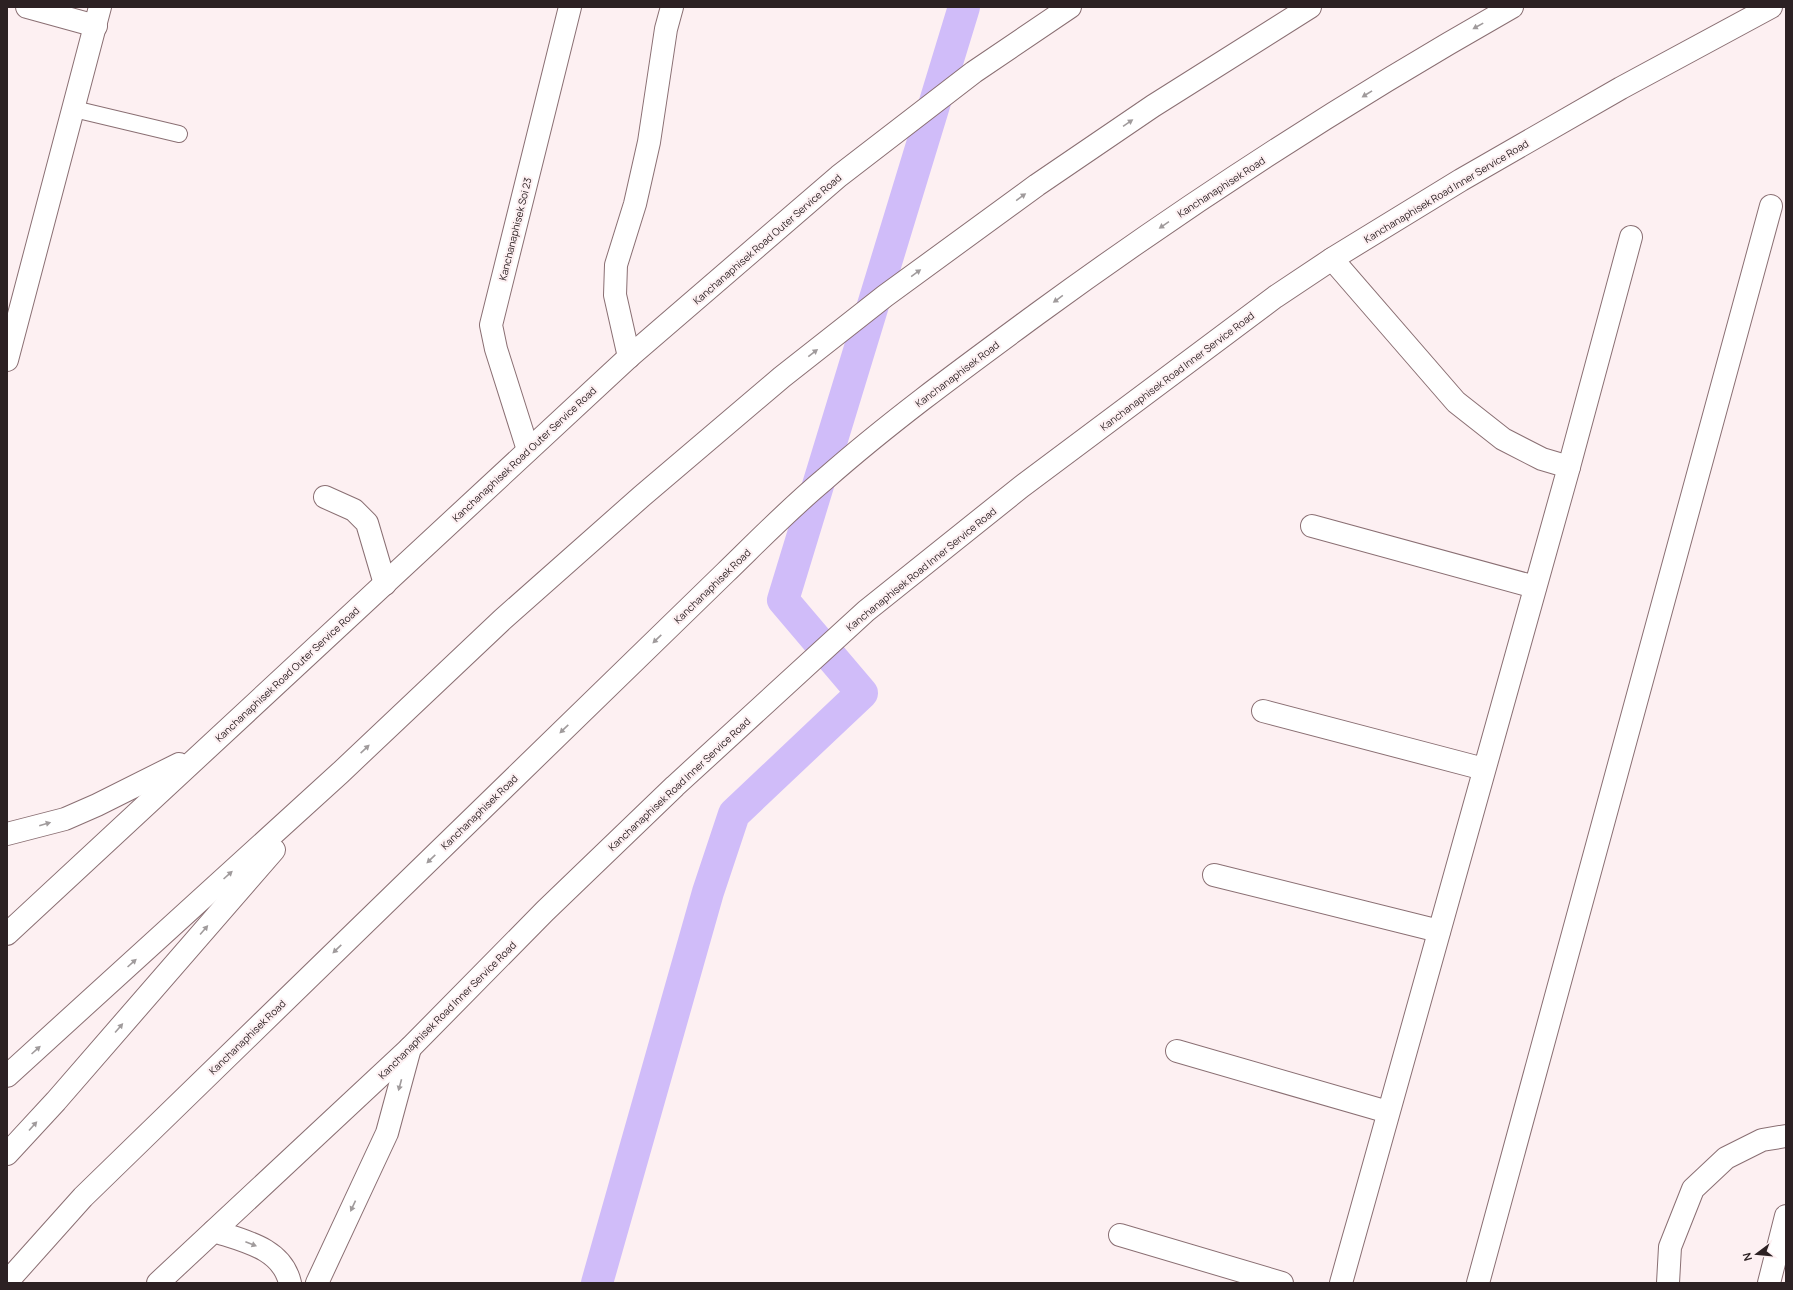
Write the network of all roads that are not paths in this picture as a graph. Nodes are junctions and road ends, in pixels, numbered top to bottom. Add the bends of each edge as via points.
1 (27, 7) edge
2 (570, 7) edge
3 (672, 7) edge
4 (1070, 7) edge
5 (1310, 7) edge
6 (1512, 7) edge
7 (1771, 7) edge
8 (98, 16) edge
9 (74, 109) junction
10 (179, 134) dead end
11 (1770, 206) dead end
12 (1630, 237) dead end
13 (1332, 259) junction
14 (629, 357) junction
15 (7, 360) edge
16 (528, 450) junction
17 (1569, 467) junction
18 (325, 497) dead end
19 (1312, 526) dead end
20 (385, 584) junction
21 (1535, 587) junction
22 (1263, 710) dead end
23 (201, 753) junction
24 (1484, 769) junction
25 (340, 773) junction
26 (7, 834) edge
27 (1214, 875) dead end
28 (1439, 931) junction
29 (7, 934) edge
30 (410, 1048) junction
31 (1177, 1051) dead end
32 (7, 1076) edge
33 (1388, 1112) junction
34 (1786, 1136) edge
35 (7, 1154) edge
36 (1786, 1216) edge
37 (214, 1231) junction
38 (1120, 1235) dead end
39 (7, 1282) edge
40 (158, 1283) edge
41 (290, 1283) edge
42 (317, 1283) edge
43 (1282, 1283) edge
44 (1341, 1283) edge
45 (1478, 1283) edge
46 (1668, 1283) edge
47 (1769, 1283) edge

1 - 8 main road
2 - 16 main road, Kanchanaphisek Soi 23 via 491,325 496,349
3 - 14 main road via 666,28 649,142 635,204 616,265 615,295
4 - 14 main road, Kanchanaphisek Road Outer Service Road via 974,72 839,176
25 -> 5 main road via 508,614 782,377 885,296 1037,185 1153,106
6 -> 39 main road, Kanchanaphisek Road via 1445,45 1210,193 1097,271 948,380 831,474 725,572 82,1197
7 - 13 main road, Kanchanaphisek Road Inner Service Road via 1621,88 1461,180
8 - 9 main road
9 - 10 lane
9 - 15 main road
11 - 45 main road
12 - 17 main road
13 - 17 main road via 1456,402 1503,439 1542,459
13 - 30 main road, Kanchanaphisek Road Inner Service Road via 1275,297 1021,487 866,611 675,786 545,911
14 - 16 main road, Kanchanaphisek Road Outer Service Road
16 - 20 main road, Kanchanaphisek Road Outer Service Road
17 - 21 main road
18 - 20 main road via 354,510 367,523
19 - 21 main road
20 - 23 main road, Kanchanaphisek Road Outer Service Road
21 - 24 main road
22 - 24 main road
26 -> 23 main road via 64,819 98,805
23 - 29 main road, Kanchanaphisek Road Outer Service Road
24 - 28 main road
32 -> 25 main road
35 -> 25 main road via 56,1101
27 - 28 main road
28 - 33 main road
30 - 37 main road, Kanchanaphisek Road Inner Service Road
30 -> 42 main road via 387,1133
31 - 33 main road
33 - 44 main road
34 - 46 main road via 1762,1140 1726,1158 1693,1189 1670,1247
36 - 47 main road
37 - 40 main road, Kanchanaphisek Road Inner Service Road
37 -> 41 main road via 253,1244 273,1254 282,1264
38 - 43 main road

